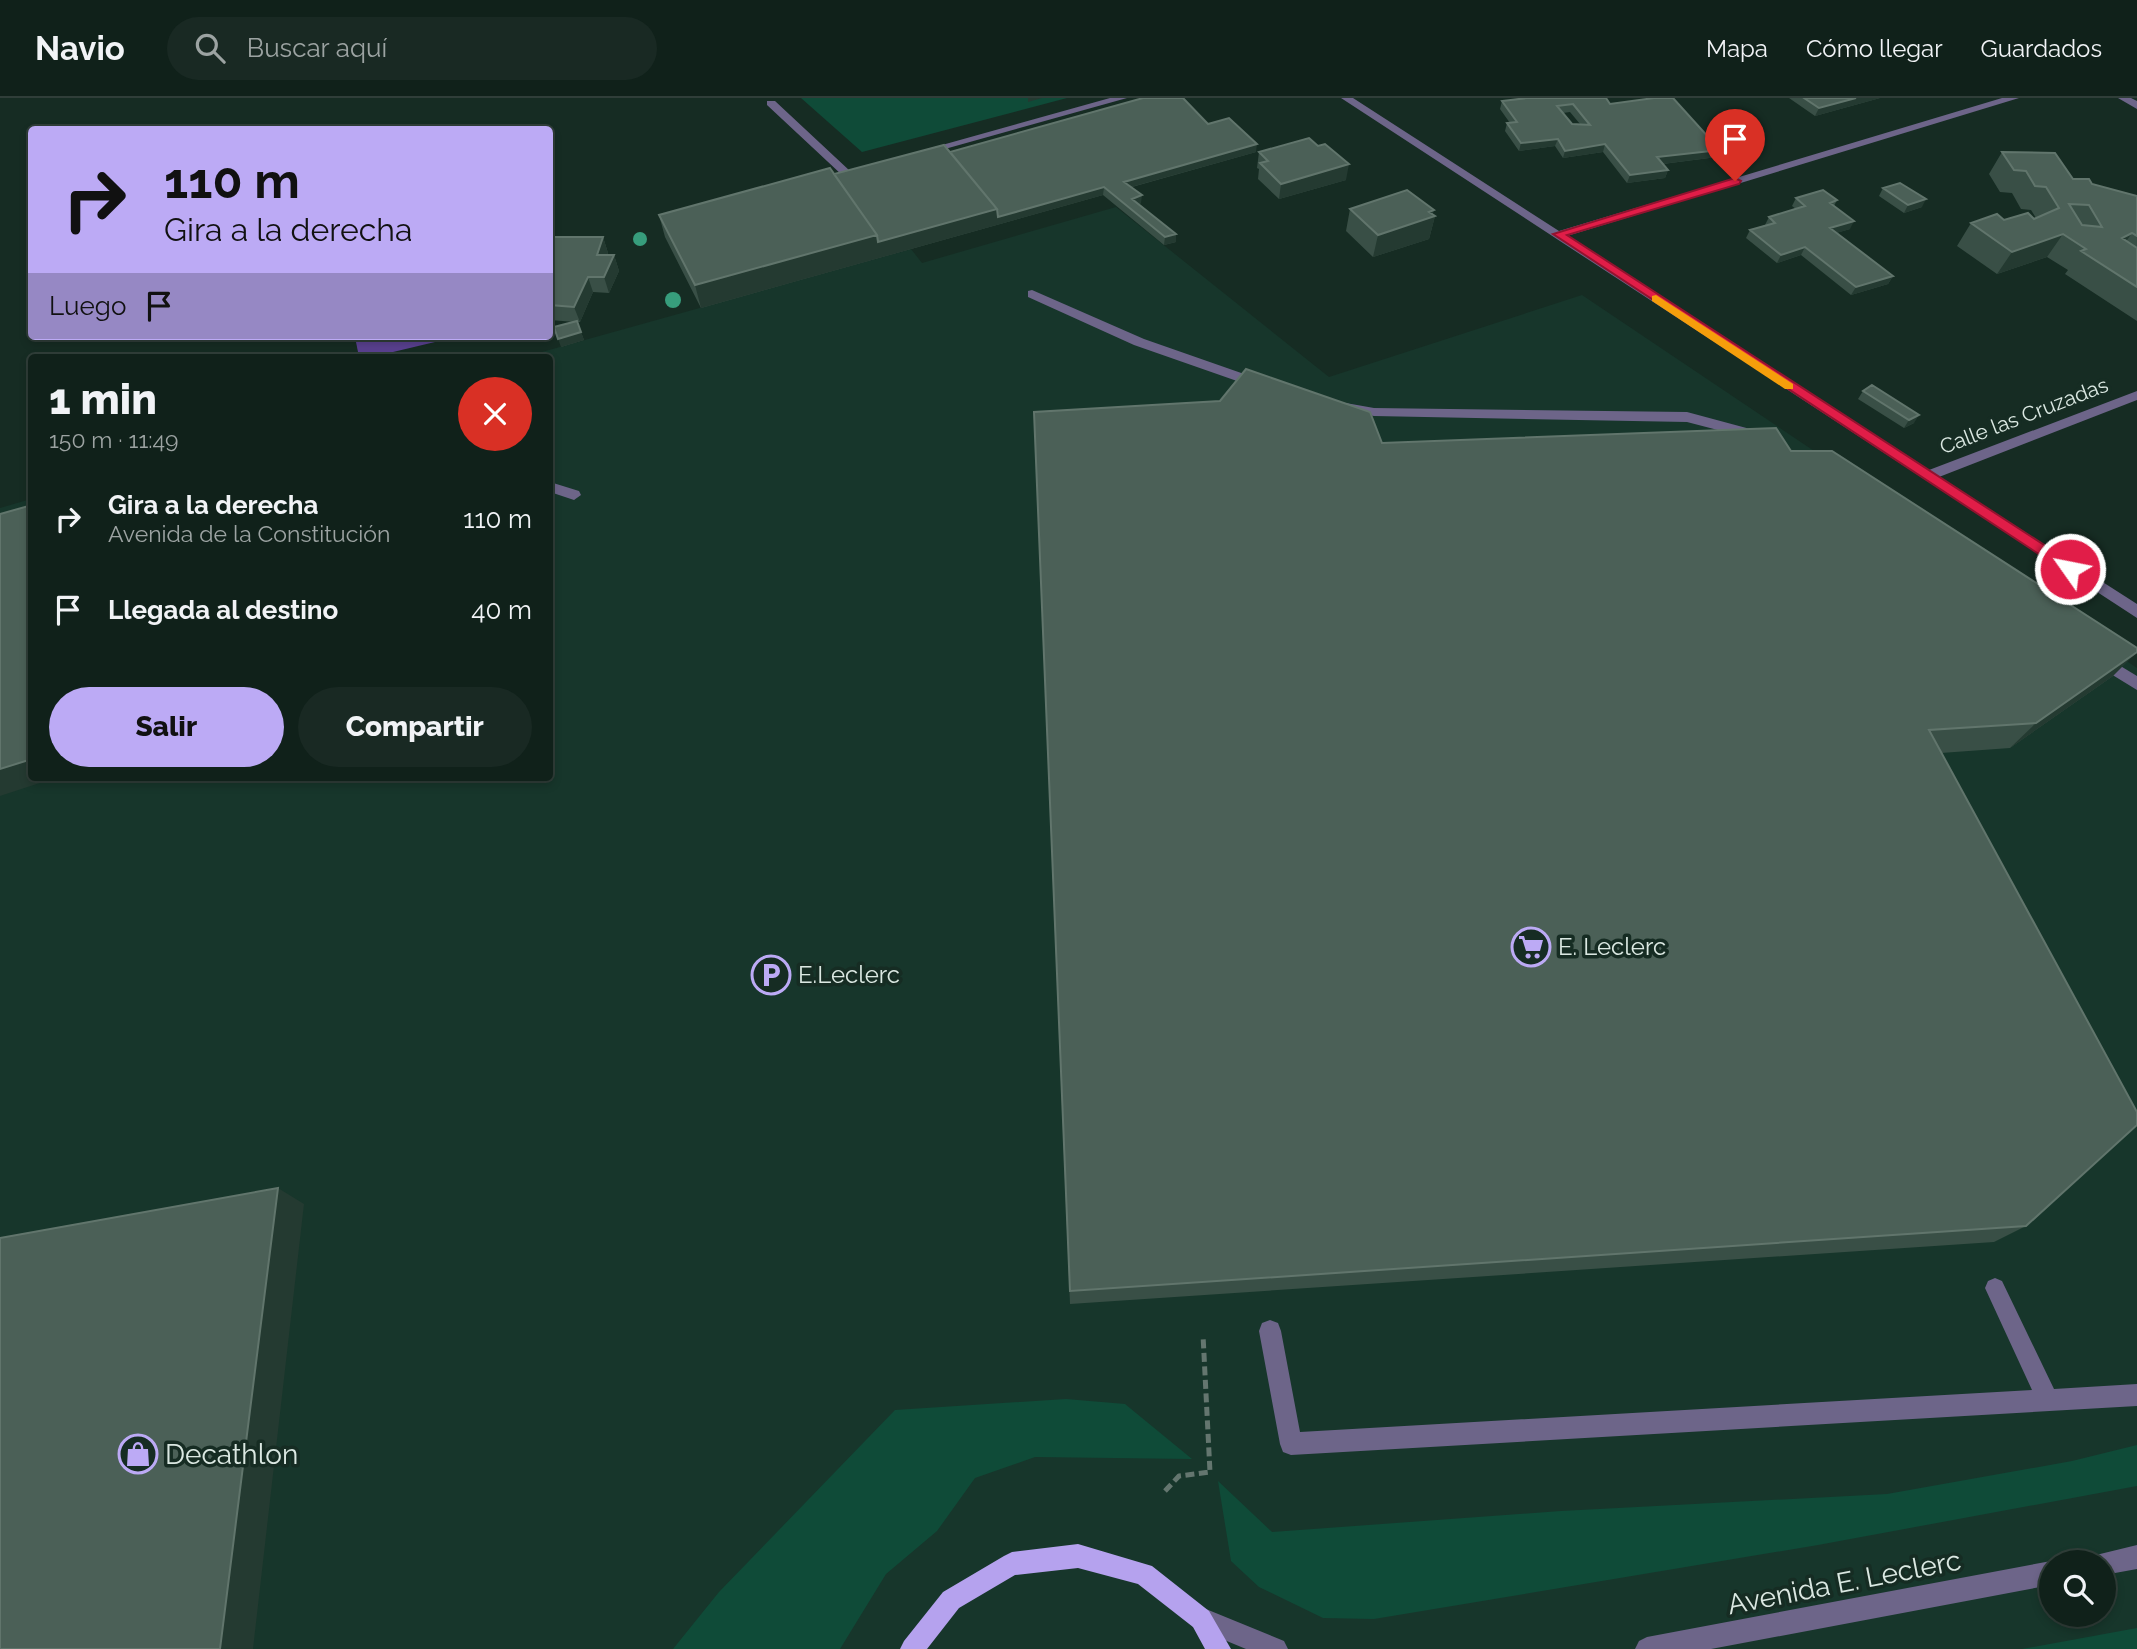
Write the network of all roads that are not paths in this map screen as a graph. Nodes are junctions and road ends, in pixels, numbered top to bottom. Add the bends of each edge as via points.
1 (1122, 98) edge
2 (1346, 98) edge
3 (2014, 98) edge
4 (2123, 98) edge
5 (771, 103) dead end
6 (2137, 106) edge
7 (912, 155) edge
8 (859, 169) edge
9 (846, 173) junction
10 (833, 176) edge
11 (1558, 234) junction
12 (1032, 295) dead end
13 (1275, 390) edge
14 (2137, 395) edge
15 (1324, 403) edge
16 (1771, 443) edge
17 (1927, 476) junction
18 (553, 488) edge
19 (574, 495) dead end
20 (2137, 612) edge
21 (2092, 654) edge
22 (2137, 684) edge
23 (1995, 1288) dead end
24 (1270, 1331) dead end
25 (2137, 1395) edge
26 (2049, 1402) junction
27 (2137, 1557) edge
28 (2116, 1561) edge
29 (2039, 1575) edge
30 (1201, 1619) junction
31 (912, 1649) edge
32 (1219, 1649) edge
33 (1276, 1649) edge
34 (1647, 1649) edge

1 - 7 street
2 - 11 street
3 - 11 street
4 - 6 street
5 - 9 street
8 - 9 street
9 - 10 street
11 - 17 street
12 - 13 street via 1139,342
14 - 17 street, Calle las Cruzadas
15 - 16 street via 1374,412 1687,416
17 - 20 street
18 - 19 street
21 - 22 street
23 - 26 street
24 - 26 street via 1291,1444
25 - 26 street
27 - 28 street
29 - 34 street, Avenida E. Leclerc
30 - 31 main road via 1144,1574 1078,1556 1012,1564 951,1600
30 - 32 main road
30 - 33 street

